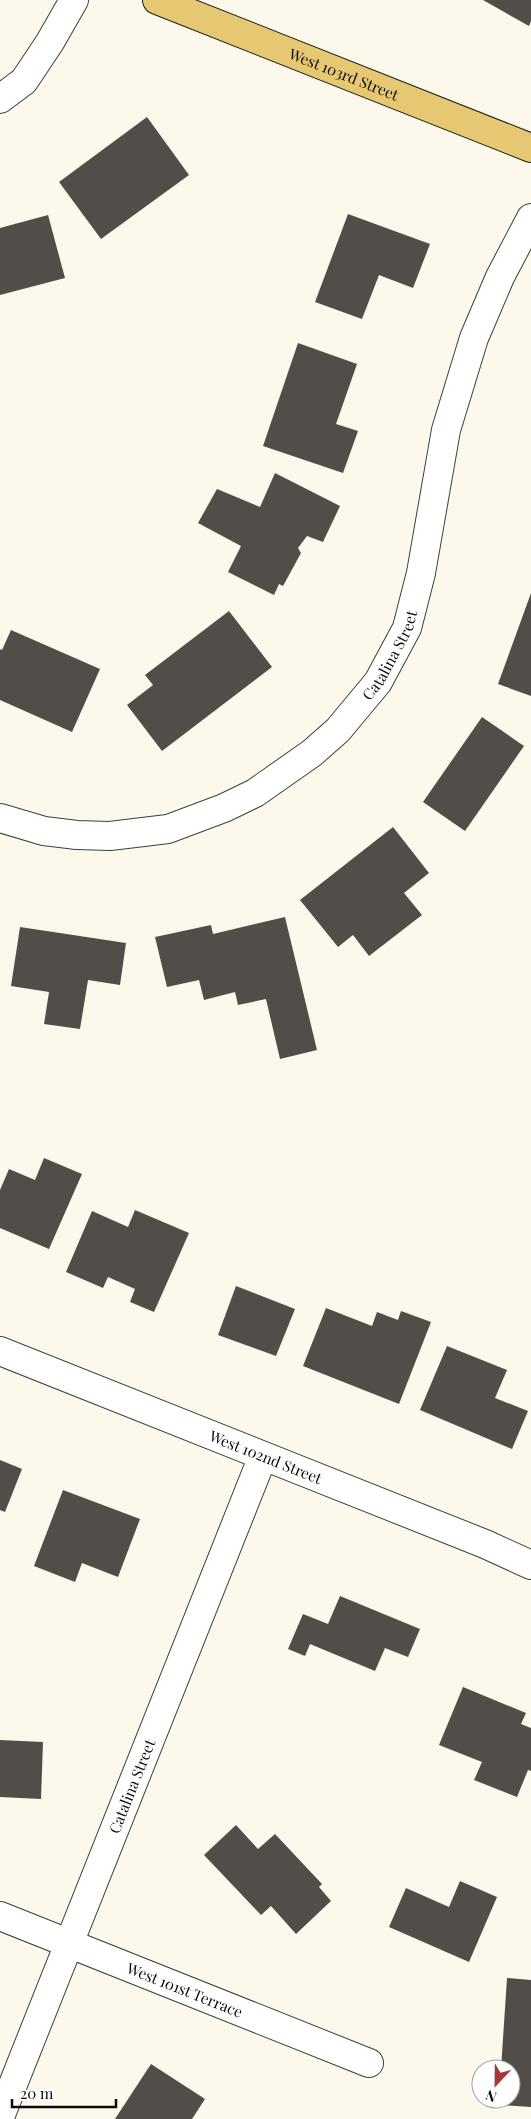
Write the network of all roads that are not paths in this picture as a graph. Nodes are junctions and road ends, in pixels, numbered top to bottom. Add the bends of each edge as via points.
1 (74, 0) edge
2 (157, 0) edge
3 (0, 99) edge
4 (531, 148) edge
5 (531, 218) edge
6 (0, 818) edge
7 (0, 1351) edge
8 (263, 1456) junction
9 (531, 1565) edge
10 (0, 1916) edge
11 (69, 1944) junction
12 (369, 2063) dead end
13 (0, 2117) edge

1 - 3 street via 24,80
2 - 4 main road, West 103rd Street
5 - 6 street, Catalina Street via 500,277 474,338 446,430 421,573 407,628 378,682 338,730 312,753 255,793 168,829 110,836 77,835 44,831
7 - 8 street, West 102nd Street
8 - 9 street, West 102nd Street
8 - 11 street, Catalina Street
10 - 11 street, West 101st Terrace
11 - 12 street, West 101st Terrace
11 - 13 street, Catalina Street

